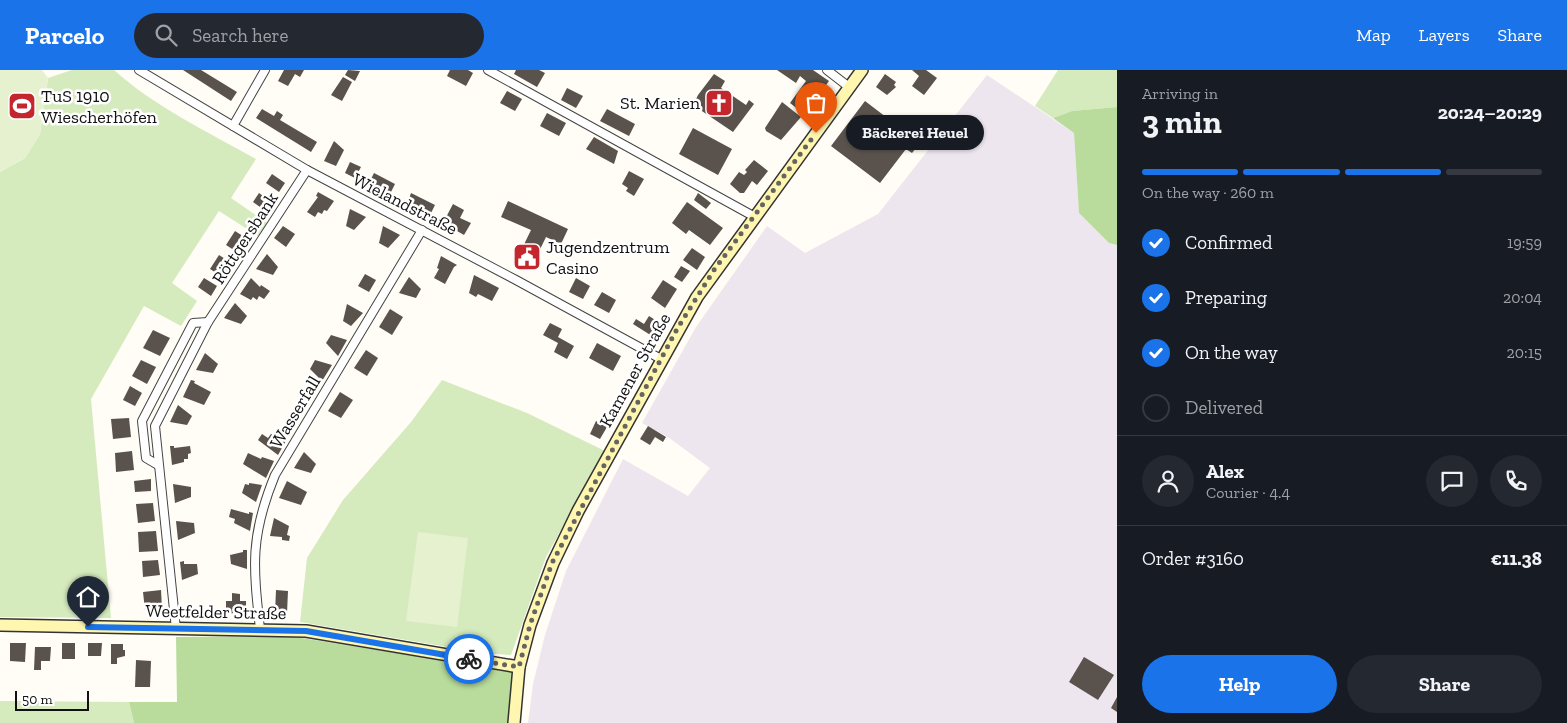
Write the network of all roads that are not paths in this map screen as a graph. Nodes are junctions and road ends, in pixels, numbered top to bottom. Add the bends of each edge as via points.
1 (139, 70) edge
2 (265, 70) edge
3 (488, 70) edge
4 (827, 70) edge
5 (862, 70) edge
6 (849, 87) junction
7 (233, 126) junction
8 (307, 170) junction
9 (755, 217) junction
10 (422, 230) junction
11 (208, 322) junction
12 (661, 359) junction
13 (168, 369) junction
14 (180, 376) junction
15 (160, 384) junction
16 (172, 391) junction
17 (155, 394) junction
18 (168, 400) junction
19 (158, 465) junction
20 (0, 625) edge
21 (176, 629) junction
22 (260, 629) junction
23 (519, 667) junction
24 (514, 723) edge

1 - 7 street, Wielandstraße
2 - 7 street
3 - 9 street
4 - 6 street
5 - 6 main road, Kamener Straße
6 - 9 main road, Kamener Straße
7 - 8 street, Wielandstraße
8 - 10 street, Wielandstraße
8 - 11 street, Röttgersbank
9 - 12 main road, Kamener Straße via 714,270
10 - 12 street, Wielandstraße
10 - 22 street, Wasserfall via 275,475 263,504 254,549
11 - 13 street, Röttgersbank via 193,323
11 - 14 street, Röttgersbank
12 - 23 main road, Kamener Straße via 552,563
13 - 14 street
13 - 15 street, Röttgersbank
14 - 16 street, Röttgersbank
15 - 16 street
15 - 17 street, Röttgersbank
16 - 18 street, Röttgersbank
17 - 18 street
17 - 19 street, Röttgersbank via 142,421 146,458
18 - 19 street, Röttgersbank via 155,426
19 - 21 street, Röttgersbank
20 - 21 main road, Weetfelder Straße
21 - 22 main road, Weetfelder Straße
22 - 23 main road, Weetfelder Straße via 306,631
23 - 24 main road, Kamener Straße

